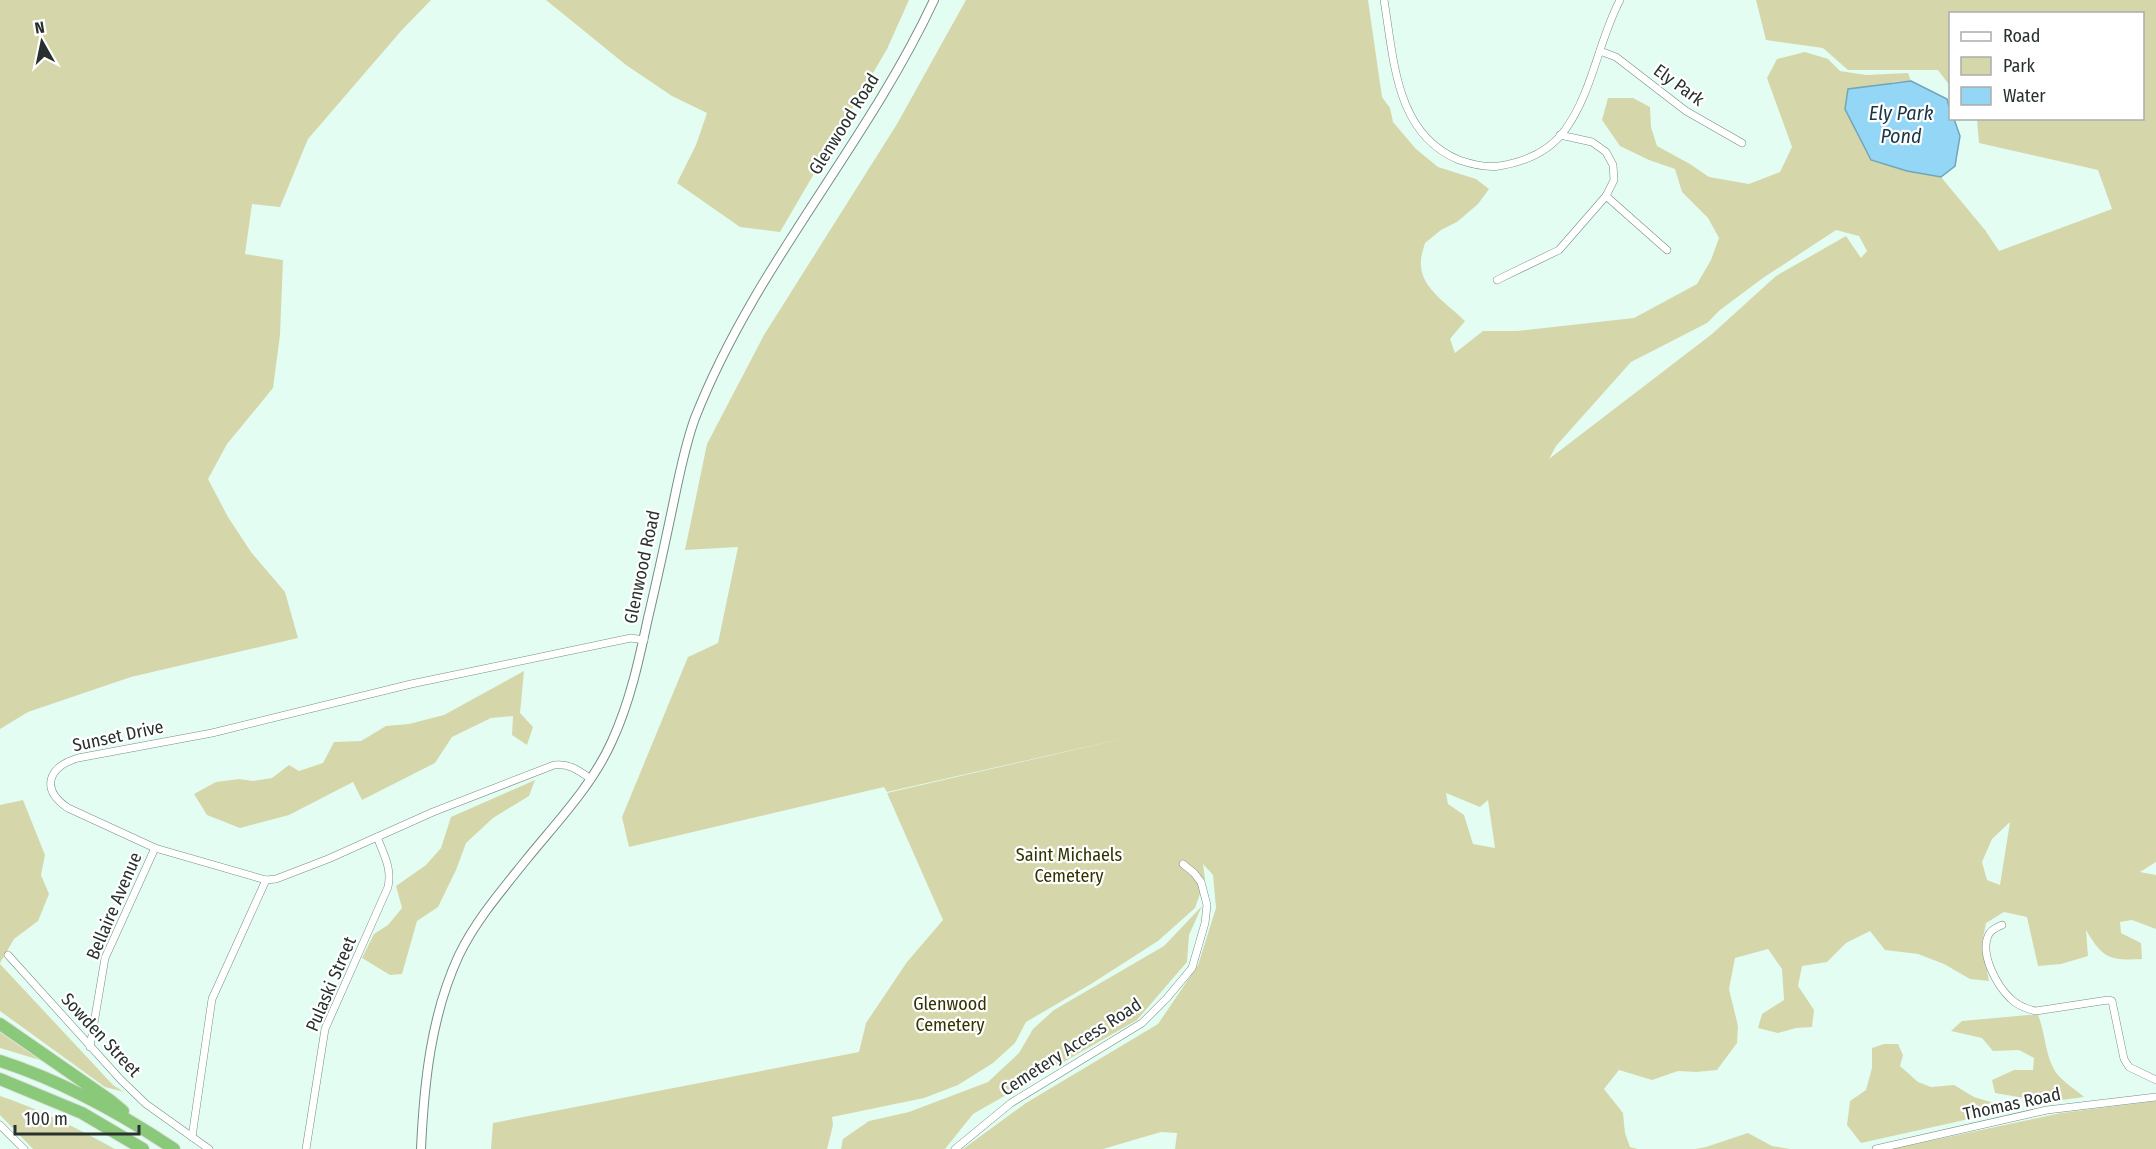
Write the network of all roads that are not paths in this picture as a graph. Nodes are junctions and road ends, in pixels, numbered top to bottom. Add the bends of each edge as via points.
1 (934, 0) edge
2 (1384, 0) edge
3 (1620, 0) edge
4 (1600, 51) junction
5 (1560, 135) junction
6 (1742, 143) dead end
7 (1606, 196) junction
8 (1667, 250) dead end
9 (1497, 280) dead end
10 (644, 640) junction
11 (591, 779) junction
12 (377, 837) junction
13 (155, 848) junction
14 (1183, 864) dead end
15 (266, 880) junction
16 (2002, 924) dead end
17 (8, 955) dead end
18 (0, 1024) edge
19 (90, 1047) junction
20 (0, 1061) edge
21 (0, 1079) edge
22 (2156, 1080) edge
23 (2156, 1097) edge
24 (0, 1125) edge
25 (142, 1128) junction
26 (192, 1137) junction
27 (24, 1149) edge
28 (143, 1149) edge
29 (174, 1149) edge
30 (209, 1149) edge
31 (306, 1149) edge
32 (421, 1149) edge
33 (955, 1149) edge
34 (1876, 1149) edge

1 - 10 street, Glenwood Road via 891,80 778,259 720,360 694,421 680,471
2 - 5 street via 1400,90 1411,118 1446,154 1494,166 1516,163 1533,157
3 - 4 street
4 - 5 street via 1578,109
4 - 6 street, Ely Park via 1616,57 1671,102
5 - 7 street via 1592,142 1606,152 1613,165 1614,180
7 - 8 street
7 - 9 street via 1559,250
10 - 11 street, Glenwood Road via 623,717
10 - 13 street, Sunset Drive via 631,638 411,684 212,733 78,758 56,770 50,784 57,801
11 - 12 street via 572,766 554,765
11 - 32 street, Glenwood Road via 481,917 460,952 435,1023
12 - 15 street
12 - 31 street, Pulaski Street via 391,875 325,1029
13 - 15 street, Sunset Drive
13 - 19 street, Bellaire Avenue via 105,958
14 - 33 street, Cemetery Access Road via 1201,882 1207,905 1192,968 1142,1023 1011,1103
15 - 26 street via 212,999
16 - 22 street via 1988,935 1985,951 1988,964 2011,1000 2036,1011 2112,1002 2124,1059 2129,1067
17 - 19 street, Sowden Street
18 - 25 highway via 111,1101
19 - 26 street, Sowden Street via 146,1104
20 - 25 highway via 73,1089
21 - 28 highway via 82,1113
23 - 34 street, Thomas Road via 2047,1110
24 - 27 street
25 - 29 highway
26 - 30 street, Sowden Street

